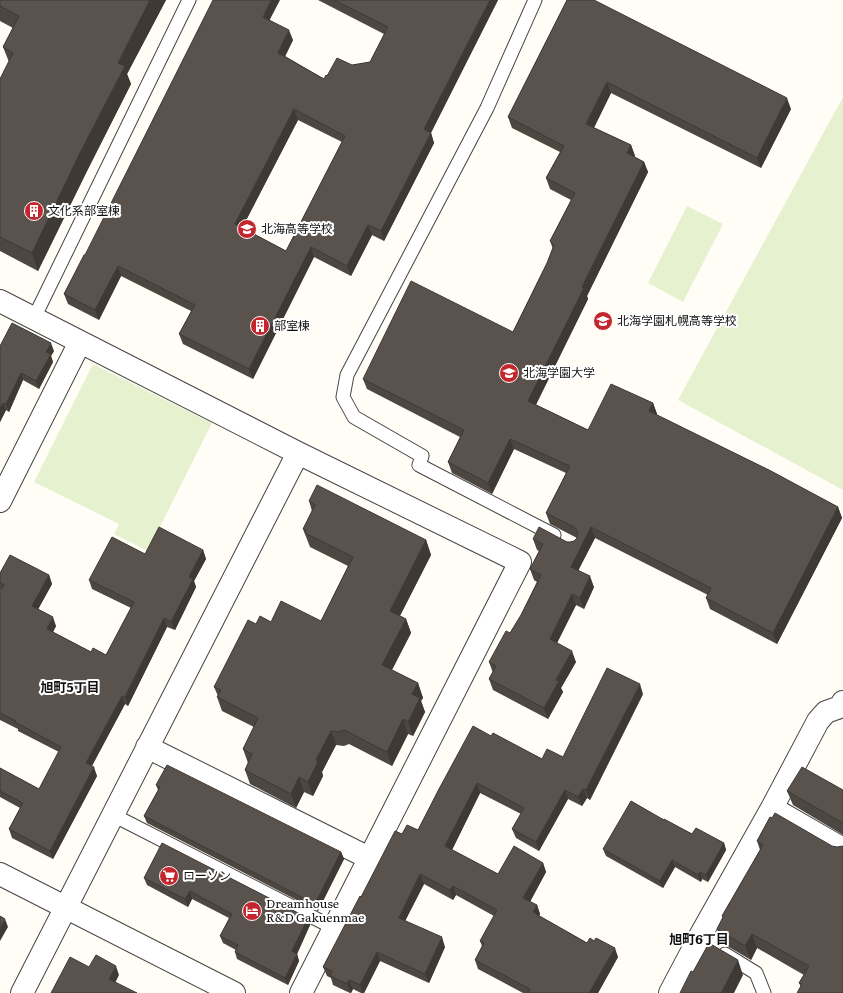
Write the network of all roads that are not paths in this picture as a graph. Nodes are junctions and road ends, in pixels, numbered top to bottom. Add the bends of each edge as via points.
1 (189, 0) edge
2 (535, 0) edge
3 (0, 301) edge
4 (34, 318) junction
5 (80, 342) junction
6 (298, 453) junction
7 (0, 501) edge
8 (567, 542) edge
9 (842, 706) edge
10 (147, 747) junction
11 (772, 808) junction
12 (113, 816) junction
13 (843, 849) edge
14 (369, 858) junction
15 (0, 874) edge
16 (66, 908) junction
17 (334, 928) junction
18 (699, 938) junction
19 (22, 993) edge
20 (234, 993) edge
21 (301, 993) edge
22 (670, 993) edge
23 (764, 993) edge

1 - 4 lane
2 - 8 lane via 487,108 347,375 343,397 354,417 422,456 419,465
3 - 4 street
4 - 5 street
5 - 6 street
5 - 7 street
6 - 10 street
6 - 14 street via 520,562
9 - 11 street via 826,712 818,721
10 - 12 street
10 - 14 street
11 - 13 street
11 - 18 street
12 - 16 street
12 - 17 lane
14 - 17 street
15 - 16 street
16 - 19 street
16 - 20 street
17 - 21 street
18 - 22 street
18 - 23 lane via 756,973

